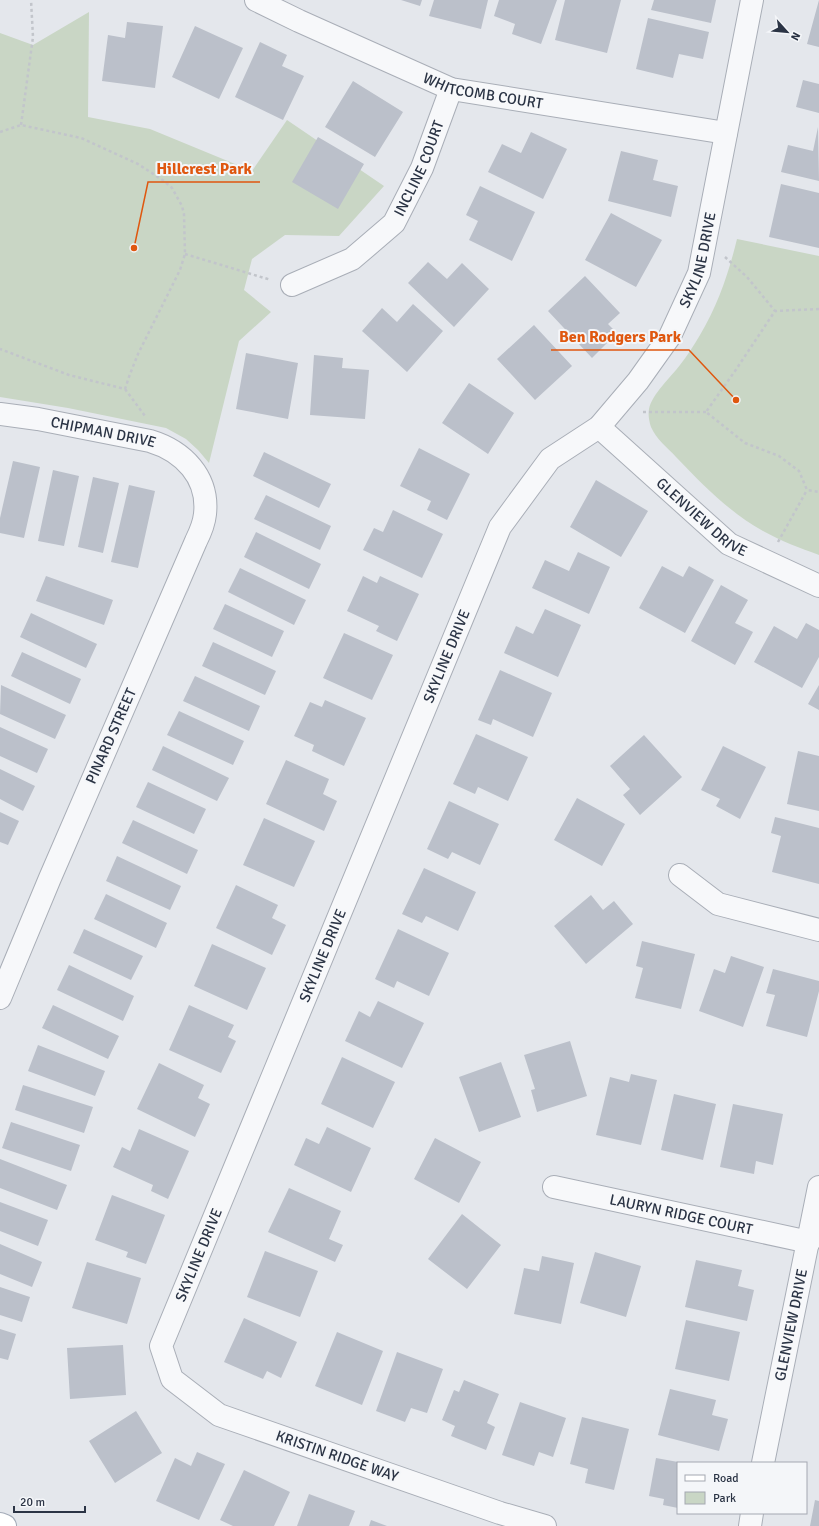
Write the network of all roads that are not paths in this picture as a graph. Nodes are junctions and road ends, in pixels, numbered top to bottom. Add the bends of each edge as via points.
1 (256, 0) edge
2 (752, 0) edge
3 (451, 89) junction
4 (726, 133) junction
5 (292, 286) road end
6 (0, 414) edge
7 (606, 419) junction
8 (195, 473) joint
9 (819, 586) edge
10 (680, 875) dead end
11 (819, 930) edge
12 (0, 998) edge
13 (554, 1187) dead end
14 (819, 1187) edge
15 (808, 1242) junction
16 (161, 1346) joint
17 (763, 1462) edge
18 (752, 1514) edge
19 (0, 1524) edge
20 (5, 1526) edge
21 (545, 1526) edge
22 (750, 1526) edge

1 - 3 street, WHITCOMB COURT
2 - 4 street, SKYLINE DRIVE
3 - 4 street, WHITCOMB COURT
3 - 5 street, INCLINE COURT via 422,168 394,223 352,259
4 - 7 street, SKYLINE DRIVE via 699,273 670,336 638,381
6 - 8 street, CHIPMAN DRIVE via 150,441 164,446 186,460
7 - 9 street, GLENVIEW DRIVE via 729,544
7 - 16 street, SKYLINE DRIVE via 550,459 500,527
8 - 12 street, PINARD STREET via 205,502 202,528
10 - 11 street via 718,904
13 - 15 street, LAURYN RIDGE COURT
14 - 15 street, GLENVIEW DRIVE
15 - 17 street, GLENVIEW DRIVE
16 - 21 street, KRISTIN RIDGE WAY via 172,1379 220,1415 500,1513
18 - 22 street
19 - 20 main road

